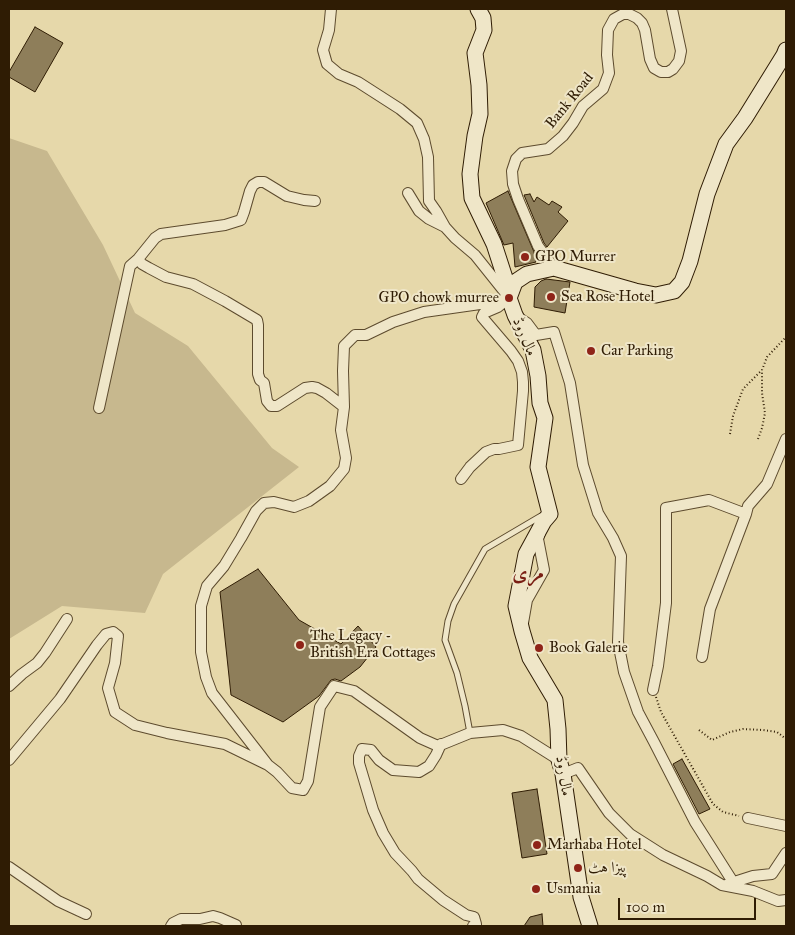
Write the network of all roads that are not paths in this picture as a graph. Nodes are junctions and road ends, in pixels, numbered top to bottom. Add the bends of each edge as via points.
1 (331, 9) edge
2 (478, 9) edge
3 (672, 9) edge
4 (786, 50) edge
5 (408, 193) dead end
6 (315, 201) dead end
7 (445, 227) junction
8 (138, 259) junction
9 (554, 268) junction
10 (509, 298) junction
11 (515, 315) junction
12 (344, 407) junction
13 (99, 408) dead end
14 (786, 439) edge
15 (461, 479) dead end
16 (746, 514) junction
17 (547, 517) junction
18 (67, 619) dead end
19 (522, 631) junction
20 (702, 657) dead end
21 (9, 686) edge
22 (653, 690) road end
23 (470, 733) junction
24 (441, 744) junction
25 (9, 760) edge
26 (268, 765) junction
27 (561, 767) junction
28 (748, 818) road end
29 (786, 826) edge
30 (786, 853) edge
31 (9, 867) edge
32 (733, 882) junction
33 (722, 885) junction
34 (786, 900) edge
35 (86, 914) dead end
36 (236, 925) dead end
37 (171, 926) edge
38 (473, 926) edge
39 (590, 926) edge

1 - 7 street via 323,50 327,64 417,123 428,157 429,201
2 - 10 main road, مال روڈ via 484,30 475,53 480,114 470,174 472,198 494,244
3 - 9 street, Bank Road via 682,51 673,69 661,72 654,68 645,30 637,18 623,14 614,19 608,30 609,73 603,88 583,106 573,123 548,149 522,153 516,159 512,171 518,199 538,246
4 - 9 main road via 726,144 707,194 690,261 682,282 674,291 656,295 635,291
5 - 7 street via 419,211
6 - 8 street via 287,196 264,182 258,182 250,191 241,220 225,226 161,234
7 - 10 street via 475,255
8 - 12 street via 166,277 193,284 257,320 258,374 271,406 277,406 312,386
8 - 13 street via 130,266
9 - 10 main road via 527,274 515,282
10 - 11 main road, مال روڈ
10 - 12 street via 424,312 366,335 355,335 344,346
10 - 15 street via 484,313 482,318 511,351 522,372 518,445 486,452
11 - 17 main road, مال روڈ via 533,350 545,418 538,467
11 - 32 street via 527,322 536,335 554,332 570,383 583,465 598,513 621,556 618,642 624,672 638,712 695,822
12 - 26 street via 341,430 346,458 344,469 330,486 309,501 294,506 264,503 224,566 207,586 201,606 201,652 212,693
14 - 16 street via 767,484 748,506
16 - 20 street via 710,609
16 - 22 street via 709,500 666,508 666,603
17 - 19 main road, مال روڈ via 526,554 516,606
17 - 19 street, مال روڈ via 538,539 544,570 526,600
17 - 23 lane via 542,515 485,549 454,604 446,640 458,673
18 - 21 street via 37,663
19 - 27 main road, مال روڈ via 530,658 554,700
23 - 24 street
23 - 27 street via 503,730 521,736
24 - 26 street via 438,746 420,738 354,690 334,686 320,707 308,781 303,790 292,788
24 - 38 street via 429,766 419,772 393,770 371,750 362,749 360,763 373,810 395,853 443,900 474,917 476,924
25 - 26 street via 60,699 97,645 106,634 113,632 118,636 108,688 115,712 135,725 224,744
27 - 33 street via 578,768 609,813 630,834
27 - 39 main road, مال روڈ via 582,898
28 - 29 street
30 - 32 street via 772,874
31 - 35 street via 58,901
32 - 33 street
33 - 34 street via 778,901
36 - 37 street via 213,916 181,919

